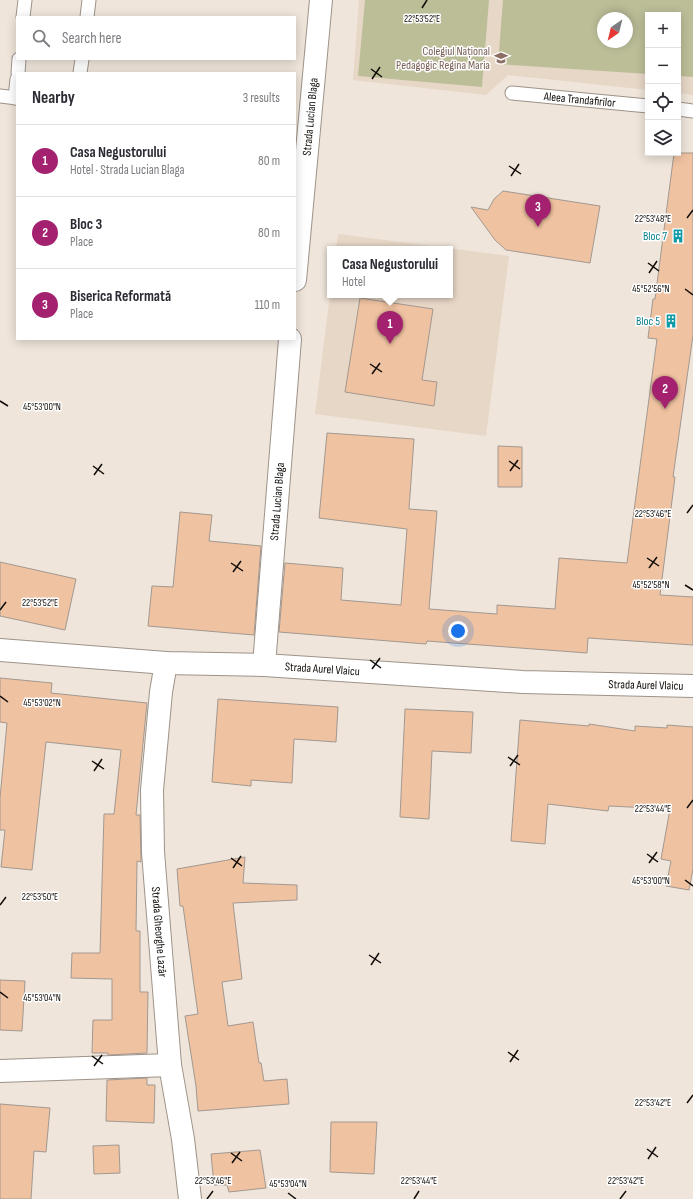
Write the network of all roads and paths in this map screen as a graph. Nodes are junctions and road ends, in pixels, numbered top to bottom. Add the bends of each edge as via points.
1 (25, 0) edge
2 (89, 0) edge
3 (321, 0) edge
4 (23, 16) edge
5 (87, 16) edge
6 (19, 60) edge
7 (82, 60) edge
8 (18, 72) edge
9 (80, 72) edge
10 (512, 93) dead end
11 (0, 96) edge
12 (16, 98) edge
13 (645, 106) edge
14 (681, 109) edge
15 (693, 111) edge
16 (296, 269) edge
17 (290, 340) edge
18 (0, 650) edge
19 (166, 663) junction
20 (264, 665) junction
21 (693, 686) edge
22 (170, 1065) junction
23 (0, 1071) edge
24 (190, 1199) edge

1 - 4 lane
2 - 5 lane
3 - 16 street, Strada Lucian Blaga
6 - 8 lane
7 - 9 lane
10 - 13 lane, Aleea Trandafirilor
11 - 12 lane
14 - 15 lane
17 - 20 street, Strada Lucian Blaga
18 - 19 street, Strada Aurel Vlaicu
19 - 20 street, Strada Aurel Vlaicu
19 - 22 street, Strada Gheorghe Lazăr via 152,790 153,852
20 - 21 street, Strada Aurel Vlaicu via 523,682
22 - 23 street
22 - 24 street, Strada Gheorghe Lazăr

